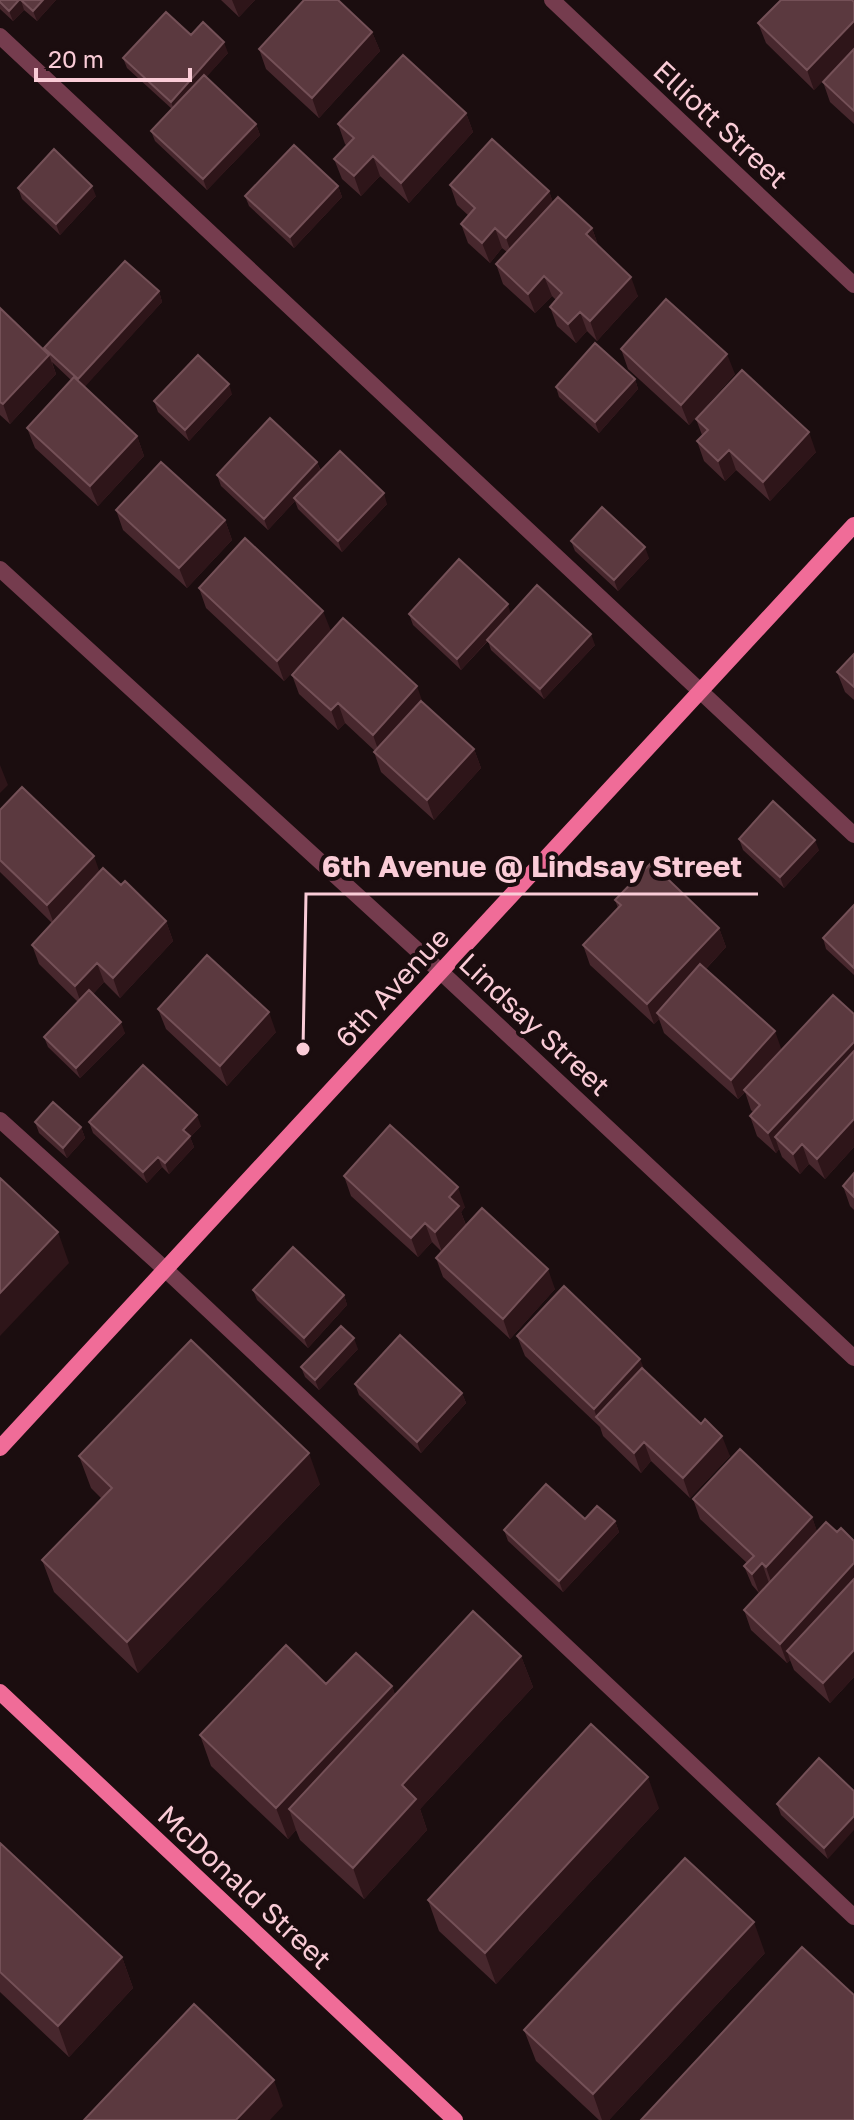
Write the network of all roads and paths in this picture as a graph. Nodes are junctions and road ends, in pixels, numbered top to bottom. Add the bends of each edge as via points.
1 (552, 0) edge
2 (0, 36) edge
3 (854, 285) edge
4 (854, 525) edge
5 (0, 569) edge
6 (700, 692) junction
7 (854, 835) edge
8 (441, 972) junction
9 (0, 1120) edge
10 (166, 1270) junction
11 (854, 1358) edge
12 (0, 1448) edge
13 (0, 1692) edge
14 (854, 1917) edge
15 (455, 2120) edge

1 - 3 street, Elliott Street
2 - 6 street
4 - 6 street, 6th Avenue
5 - 8 street, Lindsay Street
6 - 7 street
6 - 8 street, 6th Avenue
8 - 10 street, 6th Avenue
8 - 11 street, Lindsay Street
9 - 10 street
10 - 12 street, 6th Avenue
10 - 14 street
13 - 15 street, McDonald Street

